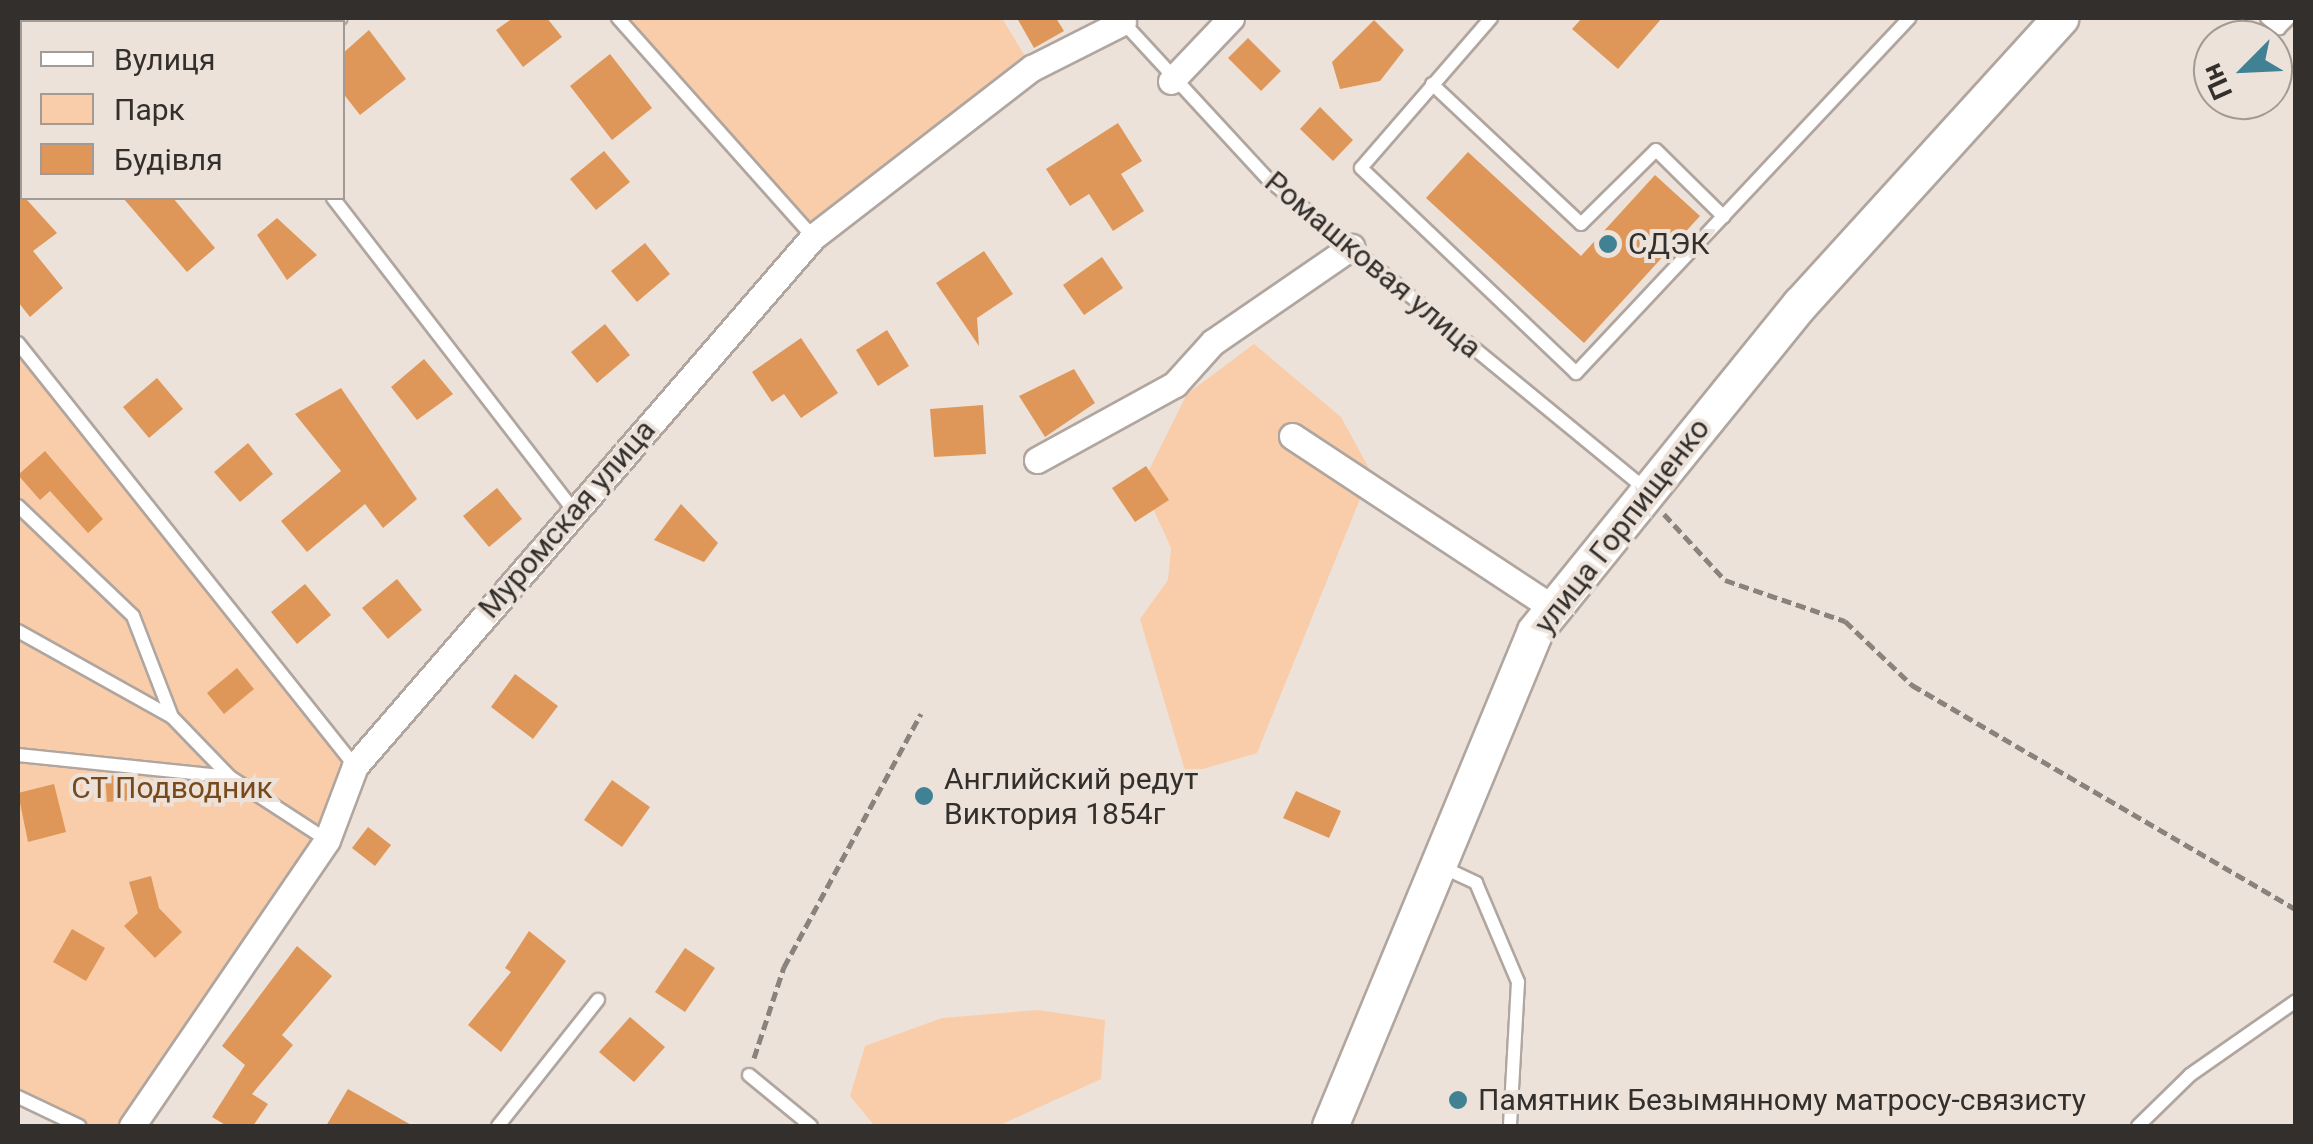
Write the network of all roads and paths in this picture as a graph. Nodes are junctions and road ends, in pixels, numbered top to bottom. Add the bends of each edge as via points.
1 (618, 18) edge
2 (1231, 18) edge
3 (1491, 18) edge
4 (1909, 18) edge
5 (2266, 18) edge
6 (2288, 18) edge
7 (1121, 20) edge
8 (2053, 20) edge
9 (1170, 82) junction
10 (1432, 84) junction
11 (335, 200) edge
12 (1724, 217) junction
13 (813, 237) junction
14 (1350, 247) junction
15 (18, 342) edge
16 (1292, 436) dead end
17 (1037, 460) dead end
18 (1648, 491) junction
19 (18, 506) edge
20 (574, 510) junction
21 (1553, 608) junction
22 (18, 631) edge
23 (922, 714) dead end
24 (172, 717) junction
25 (18, 755) edge
26 (354, 766) junction
27 (230, 777) junction
28 (327, 840) junction
29 (1438, 865) junction
30 (2296, 909) edge
31 (598, 1000) dead end
32 (2296, 1002) edge
33 (748, 1075) joint
34 (18, 1097) edge
35 (79, 1126) edge
36 (132, 1126) edge
37 (498, 1126) edge
38 (811, 1126) edge
39 (1330, 1126) edge
40 (1510, 1126) edge
41 (2138, 1126) edge

1 - 13 lane
2 - 9 street
3 - 10 lane
4 - 12 lane
5 - 6 lane via 2279,28
7 - 9 lane, Ромашковая улица
7 - 13 street, Муромская улица via 1032,68
8 - 18 main road, улица Горпищенко via 1800,304
9 - 14 lane, Ромашковая улица
10 - 12 lane via 1581,224 1656,150
10 - 12 lane via 1362,168 1576,374
11 - 20 lane
13 - 20 street, Муромская улица
14 - 17 street via 1213,342 1175,384
14 - 18 lane, Ромашковая улица
15 - 26 lane
16 - 21 street
18 - 21 main road, улица Горпищенко
18 - 30 path via 1725,580 1845,621 1912,685
19 - 24 lane via 133,616
20 - 26 street, Муромская улица
21 - 29 main road, улица Горпищенко via 1535,631
22 - 24 lane
23 - 33 path via 784,967
24 - 27 lane
25 - 27 lane
26 - 28 street, Муромская улица
27 - 28 lane
28 - 36 street, Муромская улица
29 - 39 main road, улица Горпищенко
29 - 40 lane via 1476,884 1518,982
31 - 37 lane
32 - 41 lane via 2190,1075
33 - 38 lane
34 - 35 lane

